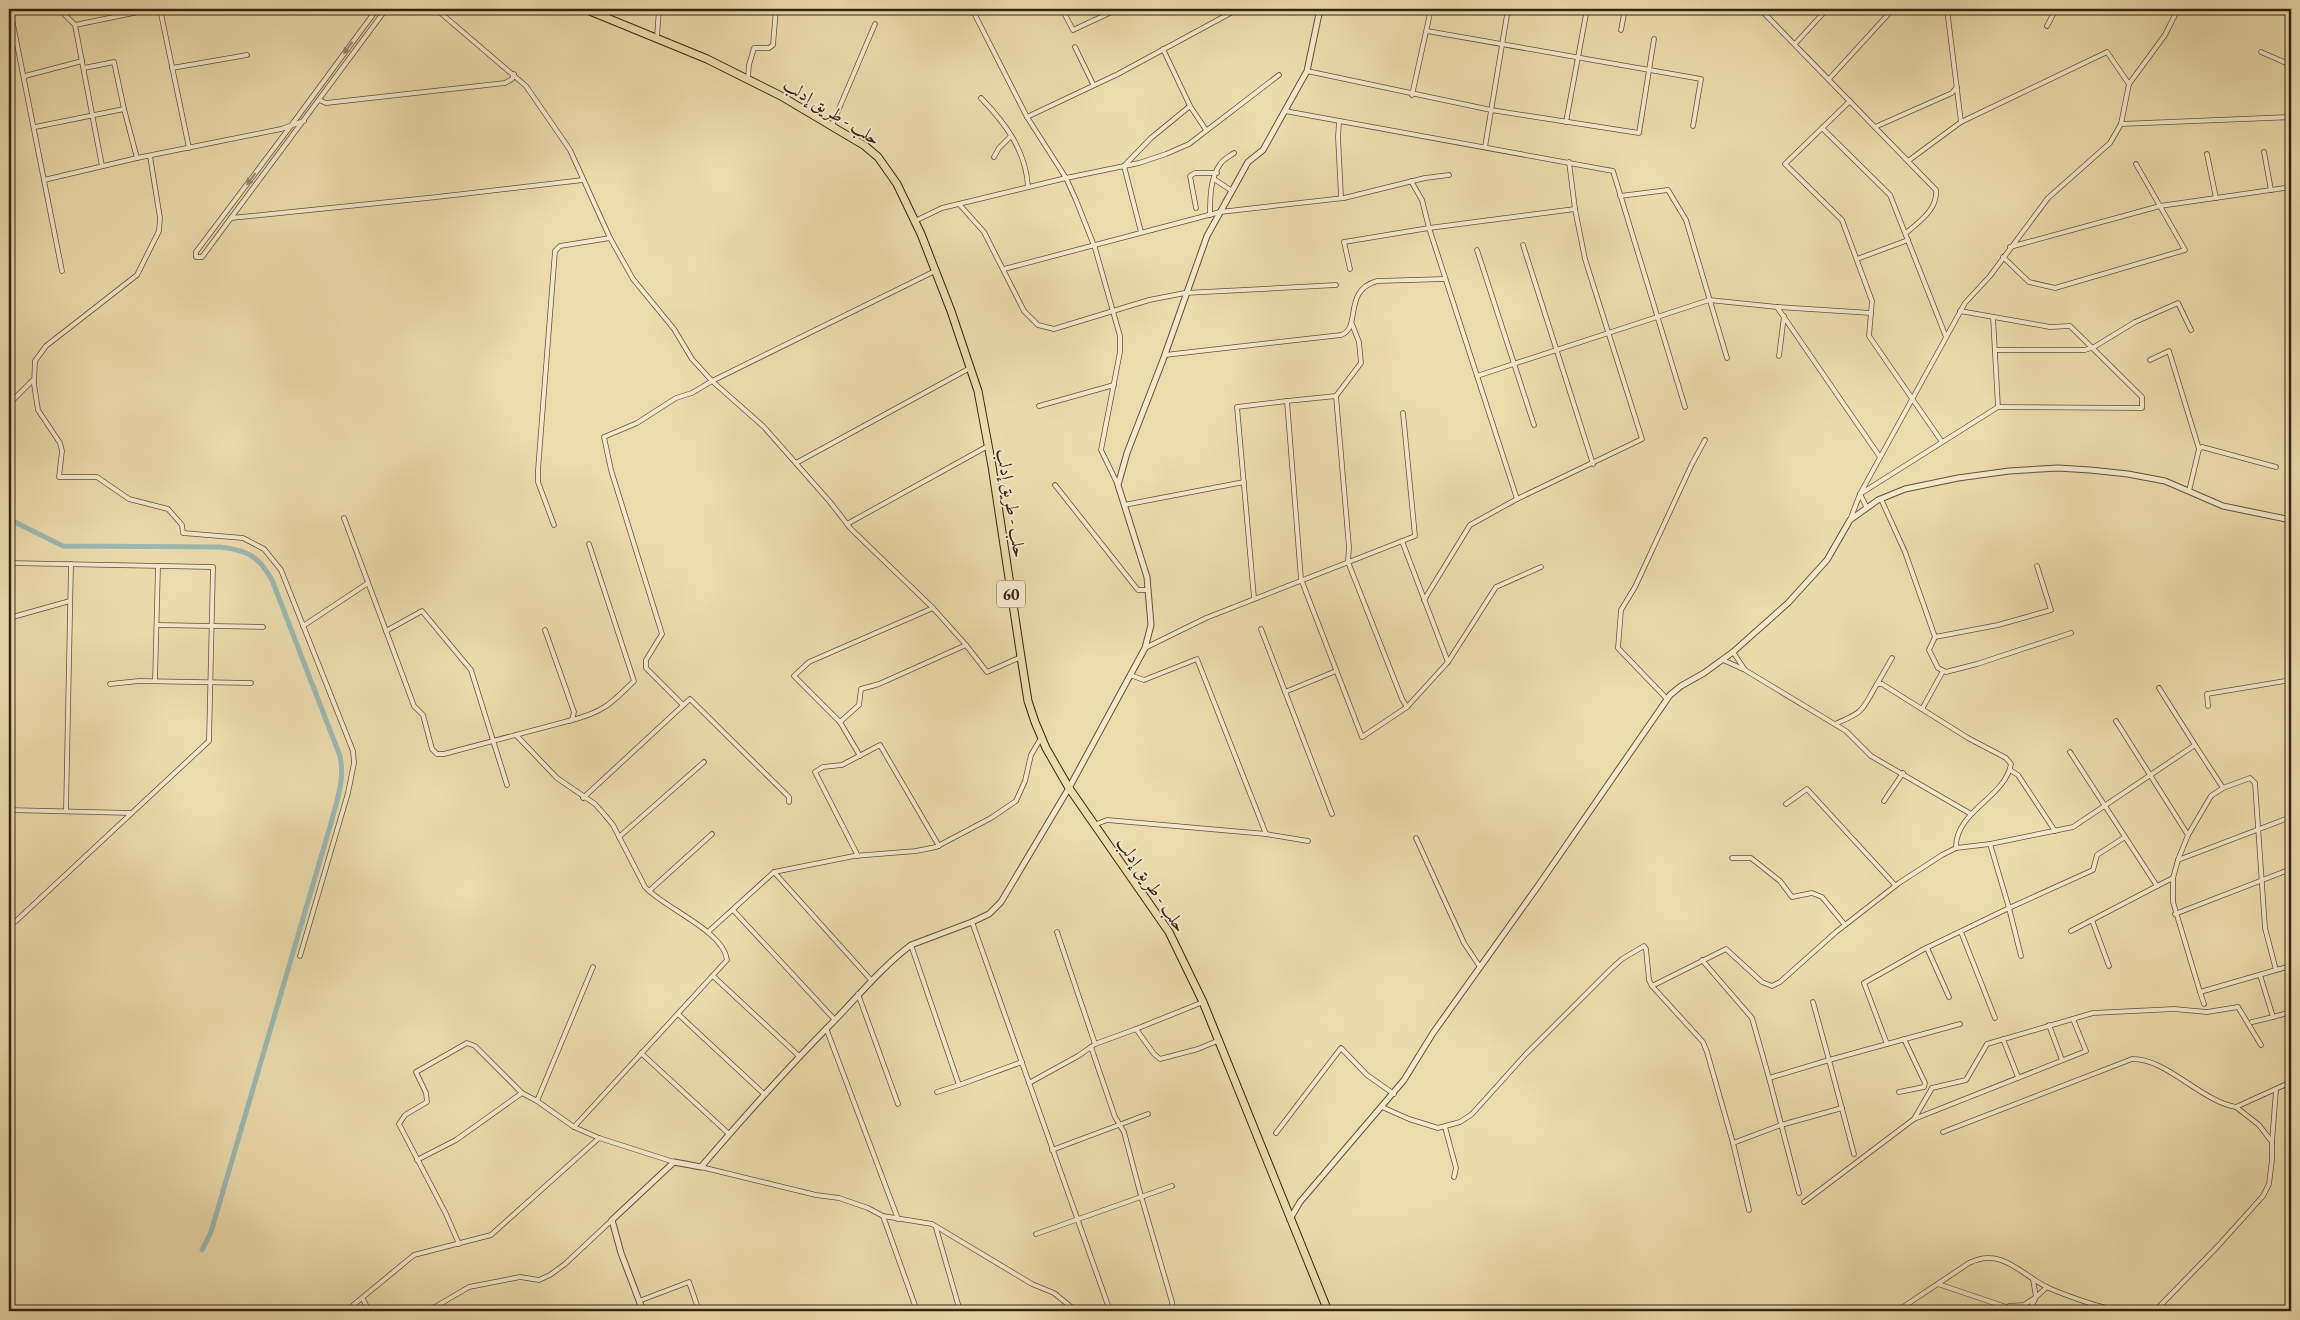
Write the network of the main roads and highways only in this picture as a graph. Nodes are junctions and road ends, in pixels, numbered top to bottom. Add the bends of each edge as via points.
1 (585, 9) edge
2 (1328, 1311) edge

1 - 2 highway, حلب - طريق إدلب / 60 via 748,78 832,125 878,157 897,184 935,271 978,391 1028,701 1042,737 1069,788 1169,932 1203,1002

